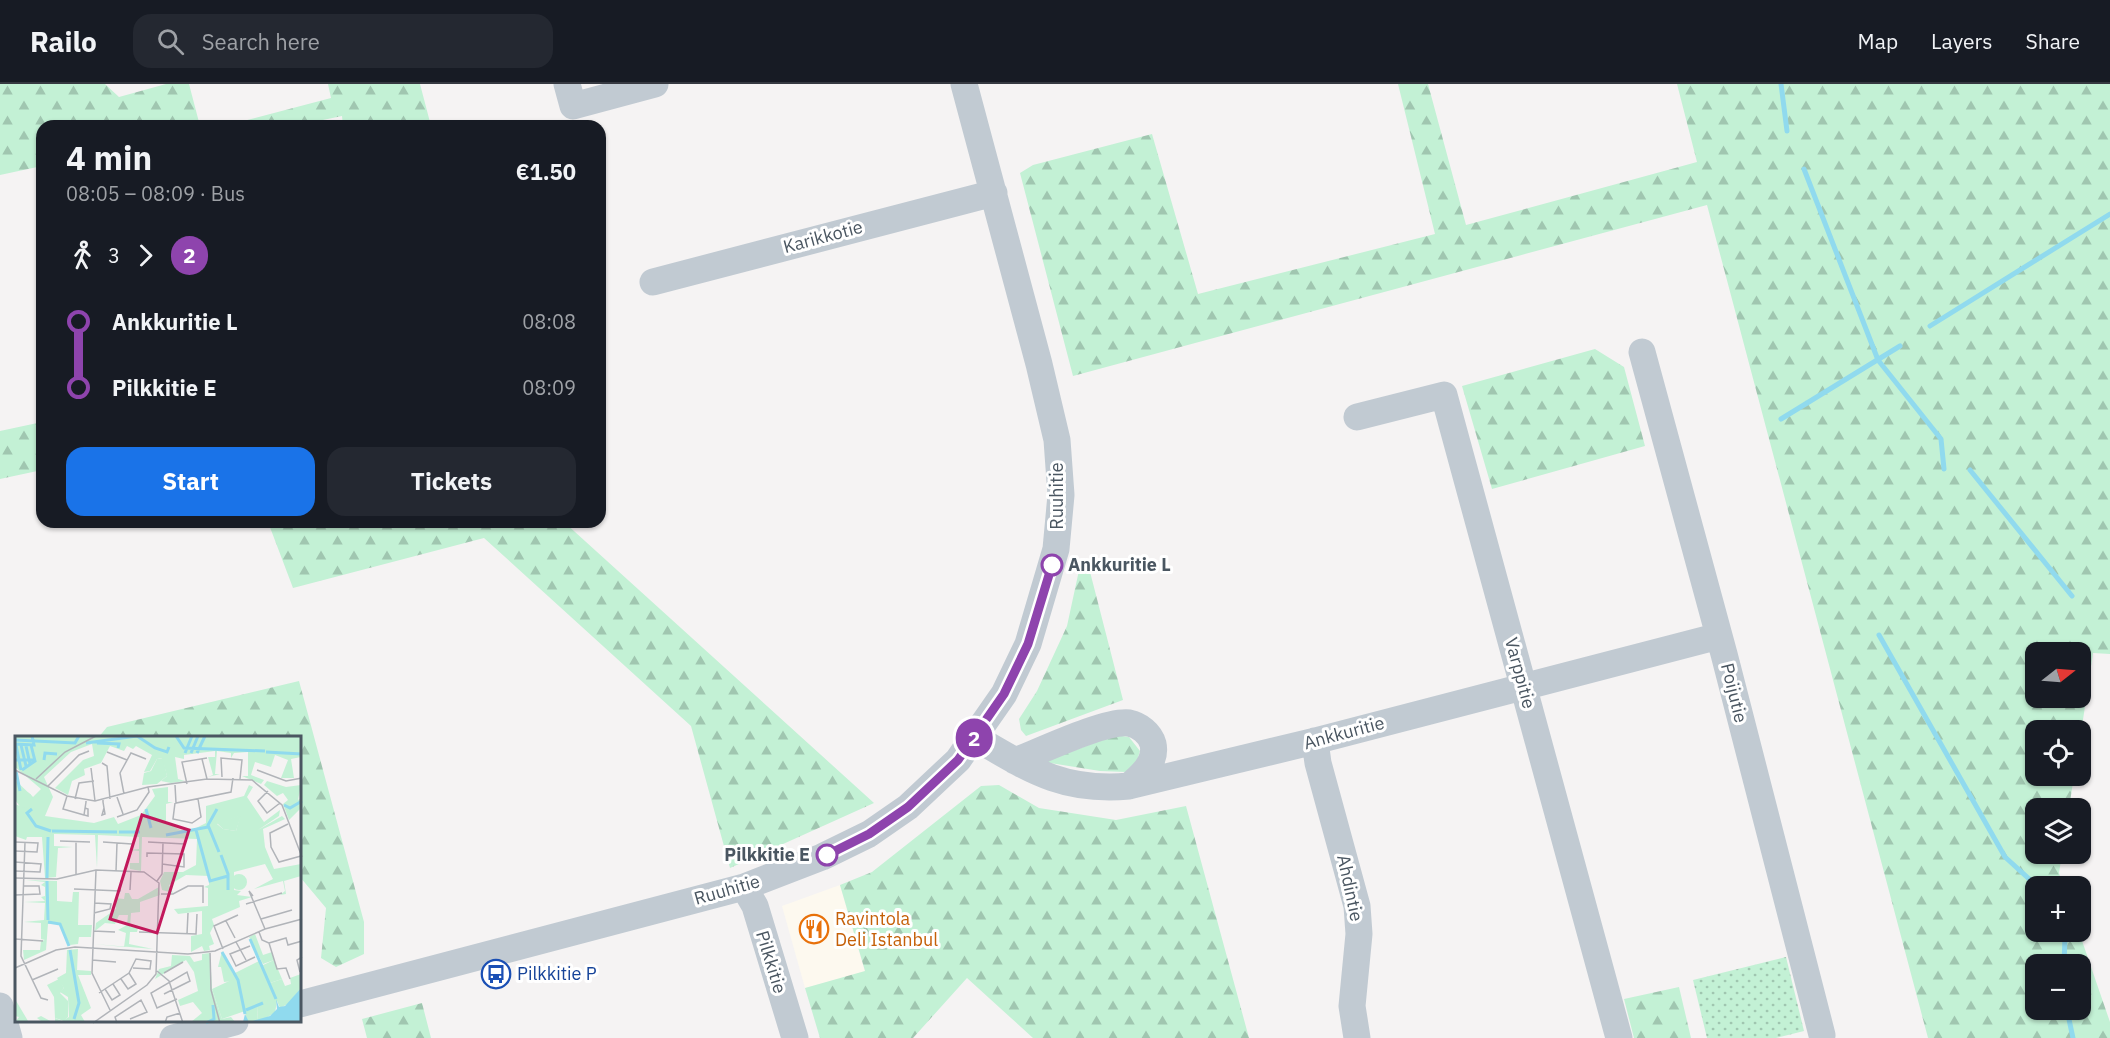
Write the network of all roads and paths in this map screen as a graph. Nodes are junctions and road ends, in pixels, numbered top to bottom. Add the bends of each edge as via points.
1 (655, 84) edge
2 (964, 84) edge
3 (570, 95) edge
4 (994, 193) junction
5 (653, 282) dead end
6 (1642, 352) dead end
7 (1357, 417) dead end
8 (1719, 636) junction
9 (1524, 686) junction
10 (974, 737) junction
11 (1315, 741) junction
12 (1015, 761) junction
13 (1129, 786) junction
14 (744, 887) junction
15 (302, 1003) edge
16 (0, 1006) edge
17 (231, 1023) edge
18 (1822, 1035) dead end
19 (9, 1038) edge
20 (173, 1038) edge
21 (795, 1038) edge
22 (1357, 1038) edge
23 (1619, 1038) edge

1 - 3 street
2 - 4 street, Ruuhitie
4 - 5 street, Karikkotie
4 - 10 street, Ruuhitie via 1057,440 1061,495 1056,549 1028,644 1004,694
6 - 8 street, Poijutie
7 - 9 street, Varppitie via 1444,395
8 - 9 street, Ankkuritie
8 - 18 street, Poijutie
9 - 11 street, Ankkuritie
9 - 23 street, Varppitie
10 - 12 street, Ankkuritie
10 - 14 street, Ruuhitie via 944,775 869,834
11 - 13 street, Ankkuritie
11 - 22 street, Ahdintie via 1357,906 1359,934 1352,1006
12 - 13 street, Ankkuritie via 1058,781 1093,787
12 - 13 street via 1091,730 1130,723 1145,730 1153,744 1144,773
14 - 15 street, Ruuhitie
14 - 21 street, Pilkkitie via 755,906
16 - 19 street
17 - 20 street

